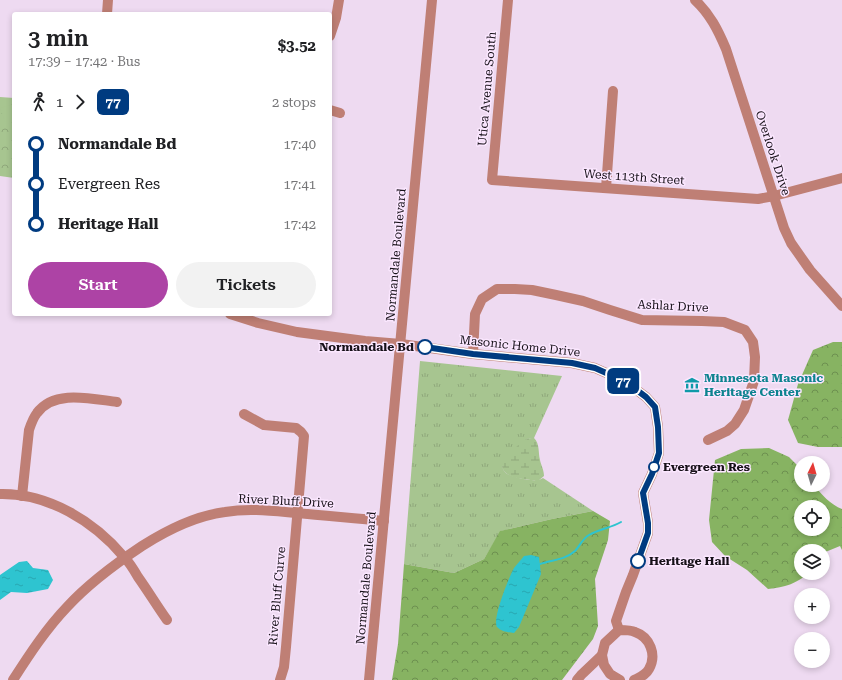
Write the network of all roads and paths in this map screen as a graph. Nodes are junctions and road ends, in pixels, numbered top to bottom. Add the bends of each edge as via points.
1 (108, 0) edge
2 (339, 0) edge
3 (432, 0) edge
4 (508, 0) edge
5 (695, 0) edge
6 (106, 12) edge
7 (332, 29) edge
8 (614, 90) dead end
9 (332, 111) edge
10 (340, 113) dead end
11 (842, 178) edge
12 (492, 180) joint
13 (606, 188) junction
14 (774, 196) junction
15 (842, 306) edge
16 (236, 316) edge
17 (401, 344) junction
18 (473, 354) junction
19 (117, 402) dead end
20 (244, 414) dead end
21 (708, 440) dead end
22 (0, 494) edge
23 (22, 496) junction
24 (297, 513) junction
25 (384, 521) junction
26 (125, 557) junction
27 (167, 620) dead end
28 (619, 630) junction
29 (602, 655) junction
30 (17, 678) edge
31 (280, 680) edge
32 (369, 680) edge
33 (577, 680) edge
34 (620, 680) edge
35 (634, 680) edge

1 - 6 street
2 - 7 street
3 - 17 street, Normandale Boulevard
4 - 12 street, Utica Avenue South
5 - 14 street, Overlook Drive via 709,15 726,49
8 - 13 street
9 - 10 street
11 - 14 street, West 113th Street
12 - 13 street, West 113th Street
13 - 14 street, West 113th Street via 758,199
14 - 15 street, Overlook Drive via 784,228 794,247 810,270
16 - 17 street, Masonic Home Drive via 298,332
17 - 18 street, Masonic Home Drive
17 - 25 street, Normandale Boulevard
18 - 21 street, Ashlar Drive via 475,314 482,299 497,289 532,290 556,295 642,320 724,322 745,330 753,342 754,382 744,410 735,424
18 - 28 street, Masonic Home Drive via 572,363 595,368 622,380 646,397 655,407 659,453 643,493 648,533 616,621
19 - 23 street via 65,397 46,405 38,412 29,430
20 - 24 street, River Bluff Curve via 264,425 296,428 304,436
22 - 23 street
23 - 26 street via 72,513 92,526
24 - 25 street, River Bluff Drive
24 - 26 street, River Bluff Drive via 246,510 203,516 182,523
24 - 31 street, River Bluff Curve via 284,667
25 - 32 street, Normandale Boulevard
26 - 27 street
26 - 30 street, River Bluff Drive via 90,584 67,607 45,632
28 - 29 street via 605,643
28 - 35 street via 635,632 646,638 651,646 653,658 649,669
29 - 33 street
29 - 34 street via 604,665 610,674

